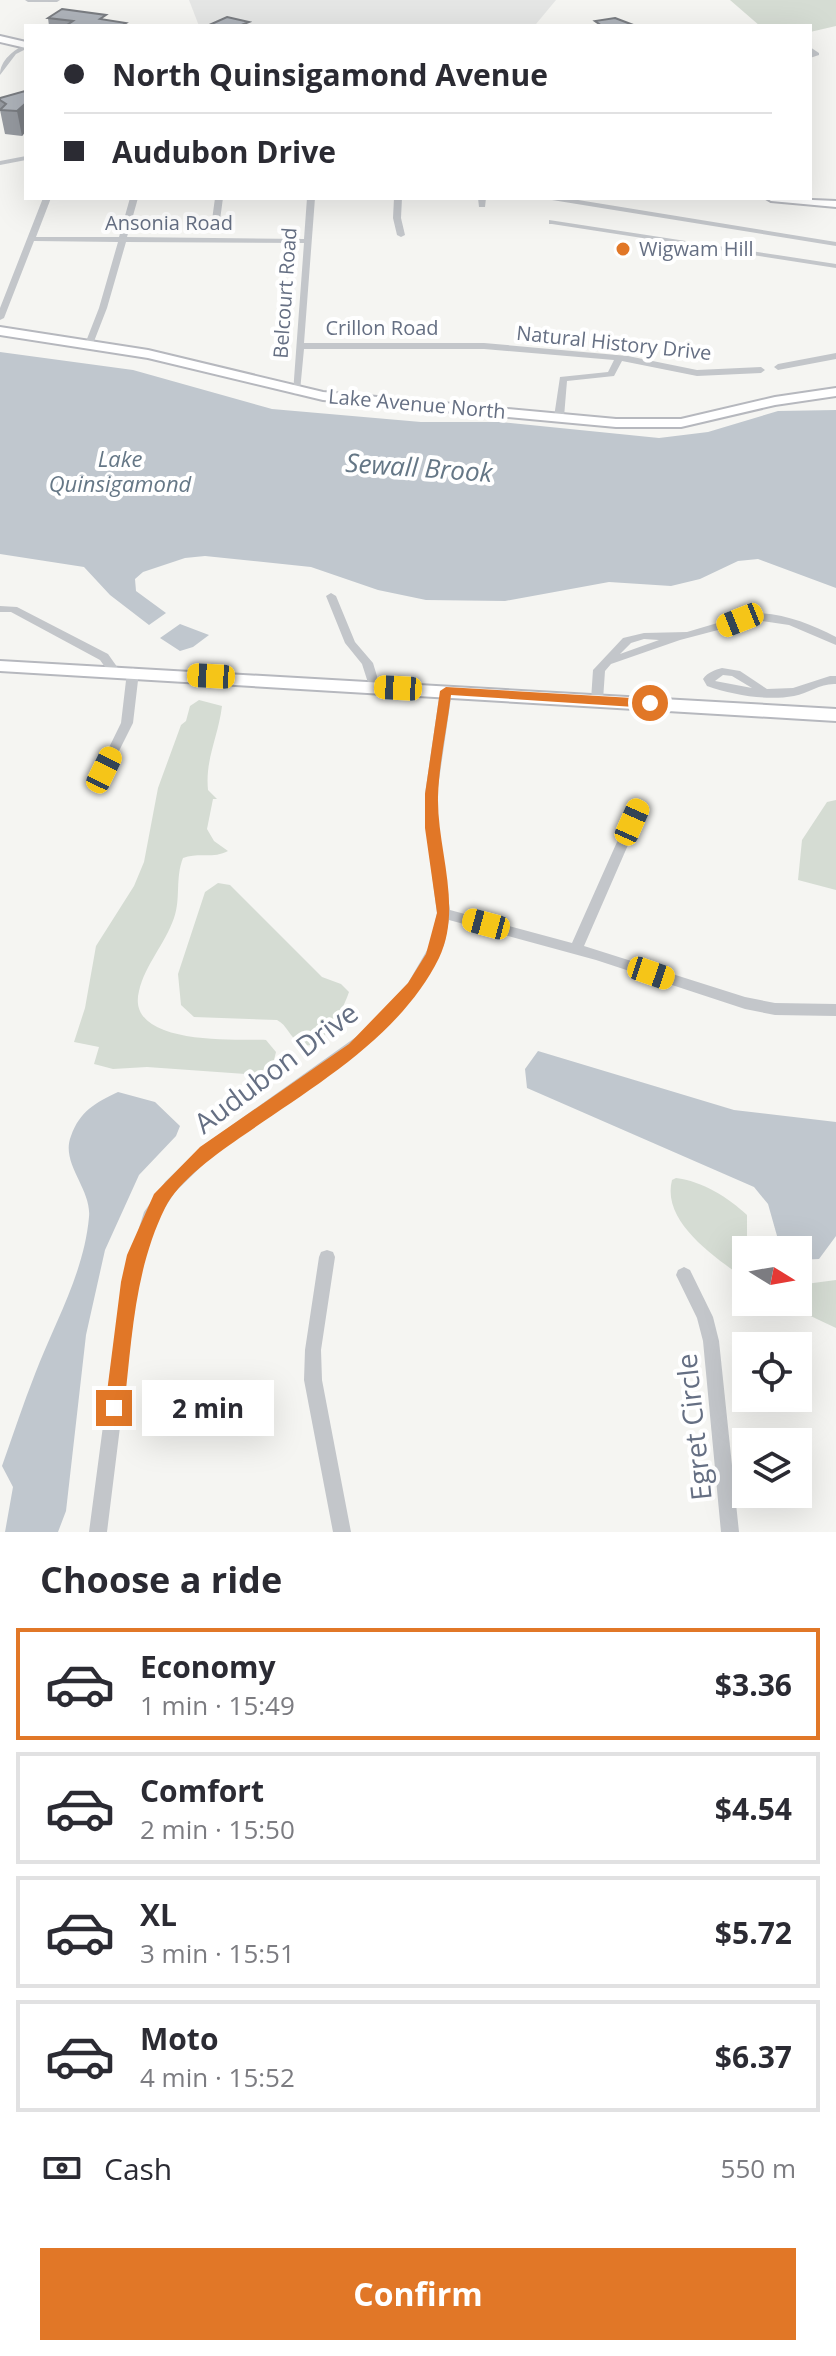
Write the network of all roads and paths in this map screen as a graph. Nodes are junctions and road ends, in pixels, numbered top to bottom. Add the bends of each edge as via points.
1 (28, 0) edge
2 (57, 0) edge
3 (0, 41) edge
4 (24, 47) edge
5 (24, 48) edge
6 (0, 73) edge
7 (24, 158) edge
8 (0, 163) edge
9 (46, 200) edge
10 (133, 200) edge
11 (219, 200) edge
12 (311, 200) edge
13 (398, 200) edge
14 (564, 200) edge
15 (793, 200) edge
16 (836, 204) edge
17 (216, 220) dead end
18 (552, 222) dead end
19 (401, 235) dead end
20 (32, 239) junction
21 (120, 240) junction
22 (306, 241) junction
23 (836, 244) edge
24 (836, 266) edge
25 (0, 318) edge
26 (0, 331) edge
27 (89, 344) junction
28 (300, 346) junction
29 (463, 346) joint
30 (836, 356) edge
31 (619, 358) junction
32 (778, 367) dead end
33 (761, 370) dead end
34 (296, 391) junction
35 (836, 392) edge
36 (559, 417) junction
37 (331, 596) dead end
38 (0, 609) edge
39 (836, 642) edge
40 (0, 666) edge
41 (114, 671) junction
42 (133, 672) junction
43 (836, 680) edge
44 (374, 686) junction
45 (762, 690) dead end
46 (446, 691) junction
47 (597, 700) junction
48 (836, 715) edge
49 (104, 770) dead end
50 (639, 806) dead end
51 (444, 913) junction
52 (576, 950) junction
53 (836, 1010) edge
54 (327, 1257) dead end
55 (684, 1275) dead end
56 (98, 1532) edge
57 (342, 1532) edge
58 (730, 1532) edge

1 - 2 street
3 - 4 main road
5 - 6 street
7 - 8 street
9 - 20 street
10 - 21 street
11 - 17 street
12 - 22 street, Belcourt Road
13 - 19 street
14 - 23 street
15 - 16 main road
18 - 24 street
20 - 21 street, Ansonia Road
20 - 25 street
21 - 22 street, Ansonia Road
21 - 27 street via 111,293
22 - 28 street, Belcourt Road
26 - 27 main road, Lake Avenue North
27 - 34 main road, Lake Avenue North
28 - 29 street, Crillon Road
28 - 34 street, Belcourt Road
29 - 31 street, Natural History Drive
30 - 32 street
31 - 33 street, Natural History Drive via 697,373
31 - 36 street via 611,374 563,379
34 - 36 main road, Lake Avenue North
35 - 36 main road, Lake Avenue North via 669,424
37 - 44 street
38 - 41 street via 13,609 104,657
39 - 47 street via 800,626 756,617 698,635 632,638 599,670
40 - 41 main road
41 - 42 main road
42 - 44 main road
42 - 49 street via 127,723
43 - 45 street via 795,691
44 - 46 main road
46 - 47 main road
46 - 51 street, Audubon Drive via 431,812
47 - 48 main road
50 - 52 street
51 - 52 street
51 - 56 street, Audubon Drive via 423,974 368,1036 206,1152 170,1187 150,1217 130,1282
52 - 53 street via 752,1005
54 - 57 street via 313,1380
55 - 58 street, Egret Circle via 711,1341

